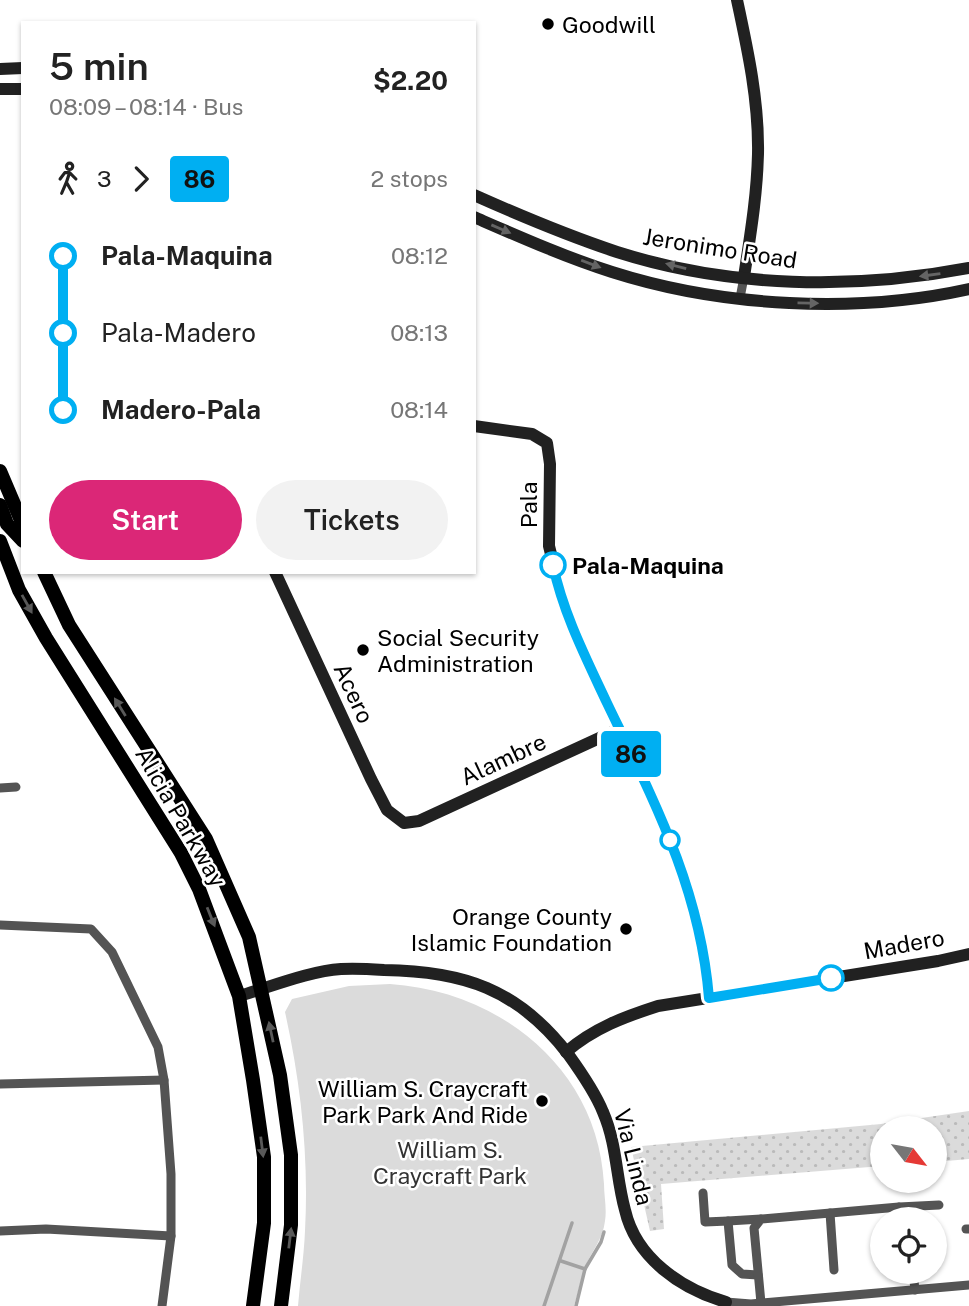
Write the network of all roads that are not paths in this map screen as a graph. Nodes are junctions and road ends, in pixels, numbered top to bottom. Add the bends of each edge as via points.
1 (737, 0) edge
2 (21, 68) edge
3 (0, 69) edge
4 (0, 89) edge
5 (21, 89) edge
6 (476, 196) edge
7 (476, 218) edge
8 (969, 268) edge
9 (744, 277) junction
10 (969, 289) edge
11 (740, 298) junction
12 (476, 426) edge
13 (0, 471) edge
14 (0, 505) edge
15 (21, 520) edge
16 (21, 539) edge
17 (0, 541) edge
18 (45, 574) edge
19 (276, 574) edge
20 (619, 729) junction
21 (16, 787) dead end
22 (0, 788) edge
23 (404, 823) joint
24 (697, 918) joint
25 (0, 925) edge
26 (969, 954) edge
27 (262, 989) junction
28 (239, 996) junction
29 (709, 998) junction
30 (566, 1052) junction
31 (164, 1080) junction
32 (0, 1084) edge
33 (703, 1193) dead end
34 (939, 1205) dead end
35 (899, 1207) edge
36 (870, 1210) edge
37 (830, 1213) junction
38 (761, 1219) junction
39 (728, 1221) junction
40 (0, 1231) edge
41 (171, 1236) junction
42 (834, 1270) dead end
43 (758, 1275) junction
44 (914, 1284) edge
45 (969, 1285) edge
46 (915, 1290) junction
47 (761, 1303) junction
48 (725, 1304) edge
49 (162, 1306) edge
50 (253, 1306) edge
51 (281, 1306) edge

1 - 9 street via 753,72 758,139
2 - 3 street
4 - 5 street
9 -> 6 street, Jeronimo Road via 619,252
7 -> 11 street, Jeronimo Road via 613,272
8 -> 9 street, Jeronimo Road via 848,282
9 - 11 street
11 -> 10 street, Jeronimo Road via 846,303
12 - 20 street, Pala via 532,434 547,443 549,546 555,573 581,647
13 - 15 main road
14 - 16 main road via 7,524
17 -> 28 main road, Alicia Parkway via 19,590 46,638 199,889
27 -> 18 main road, Alicia Parkway via 249,937 206,839 69,625
19 - 23 street, Acero via 370,779 387,810
20 - 23 street, Alambre via 419,821
20 - 24 street, Pala via 682,868
21 - 22 street
24 - 29 street, Pala
25 - 31 street via 92,929 112,952 158,1047
26 - 29 street, Madero
27 - 28 street, Via Linda
27 - 30 street, Via Linda via 340,969 416,970 458,978 478,983 524,1010 550,1030
51 -> 27 main road, Alicia Parkway via 291,1225 291,1155
28 -> 50 main road, Alicia Parkway via 264,1157 264,1223
29 - 30 street, Madero via 658,1006 614,1021
30 - 48 street, Via Linda via 603,1111 632,1231 665,1272
31 - 32 street
31 - 41 street via 172,1174
33 - 39 street via 705,1222
34 - 35 street
36 - 37 street
37 - 38 street
37 - 42 street
38 - 39 street
38 - 43 street via 754,1228
39 - 43 street via 732,1265 742,1274
40 - 41 street via 46,1228
41 - 49 street
43 - 47 street
44 - 46 street
45 - 46 street, Via Linda
46 - 47 street, Via Linda
47 - 48 street, Via Linda

